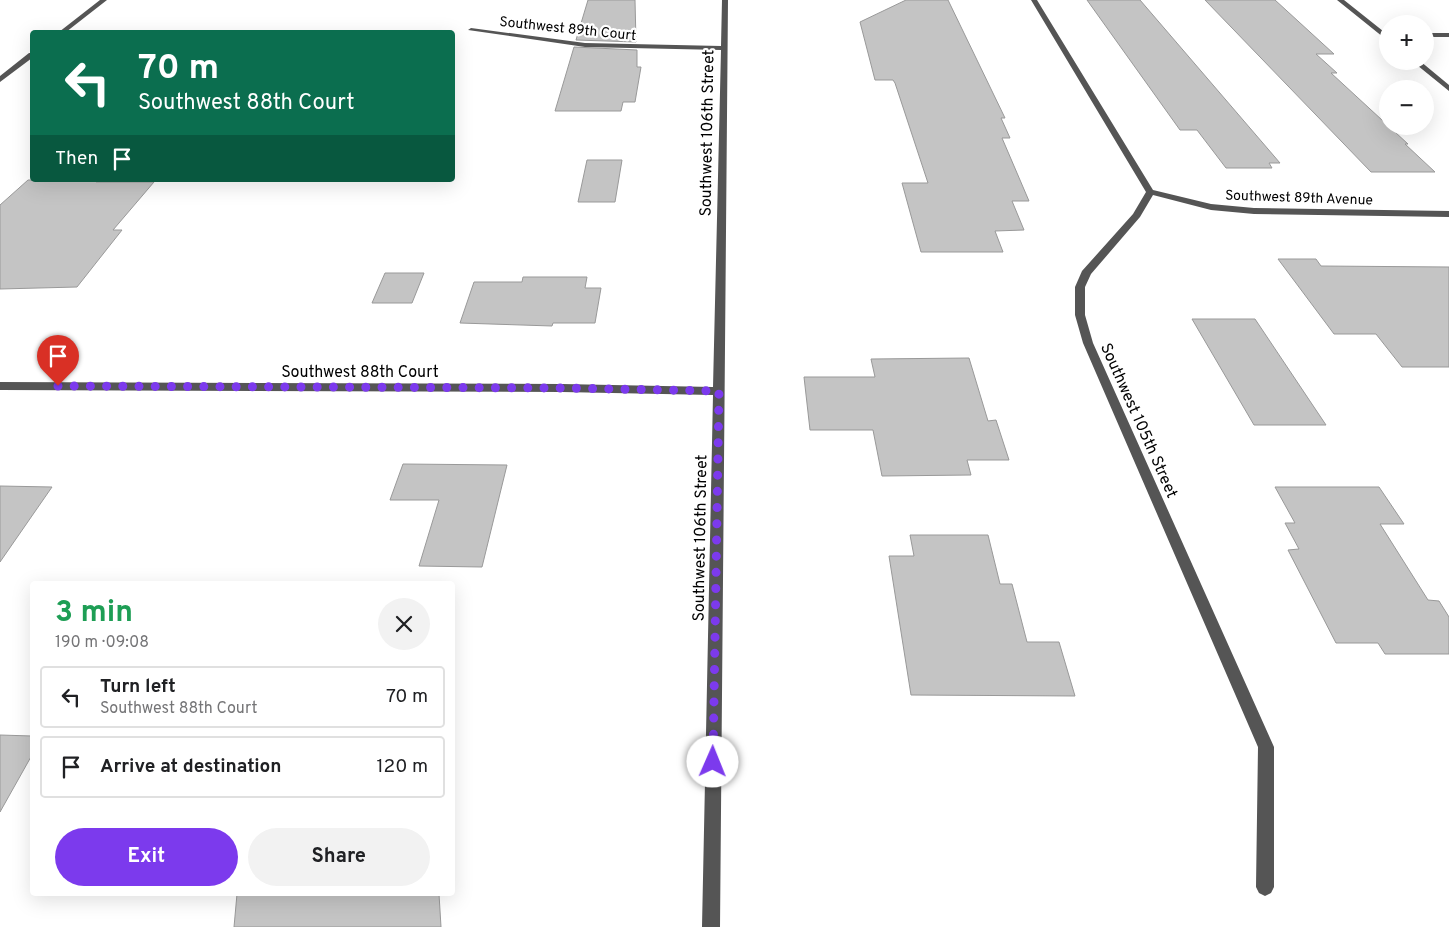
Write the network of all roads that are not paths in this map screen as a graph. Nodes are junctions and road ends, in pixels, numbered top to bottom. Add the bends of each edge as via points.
1 (104, 0) edge
2 (725, 0) edge
3 (1034, 0) edge
4 (1340, 0) edge
5 (65, 30) edge
6 (470, 30) dead end
7 (1379, 31) edge
8 (1434, 35) edge
9 (1449, 35) edge
10 (724, 48) junction
11 (30, 57) edge
12 (1425, 70) edge
13 (0, 80) edge
14 (1449, 89) edge
15 (1150, 192) junction
16 (1449, 214) edge
17 (0, 386) edge
18 (719, 391) junction
19 (1265, 887) dead end
20 (711, 927) edge

1 - 5 street
2 - 10 street, Southwest 106th Street
3 - 15 street
4 - 7 street
6 - 10 street, Southwest 89th Court via 585,45
8 - 9 street
10 - 18 street, Southwest 106th Street
11 - 13 street
12 - 14 street
15 - 16 street, Southwest 89th Avenue via 1211,207 1239,210
15 - 19 street, Southwest 105th Street via 1137,215 1086,274 1080,287 1080,315 1088,344 1266,747
17 - 18 street, Southwest 88th Court
18 - 20 street, Southwest 106th Street

